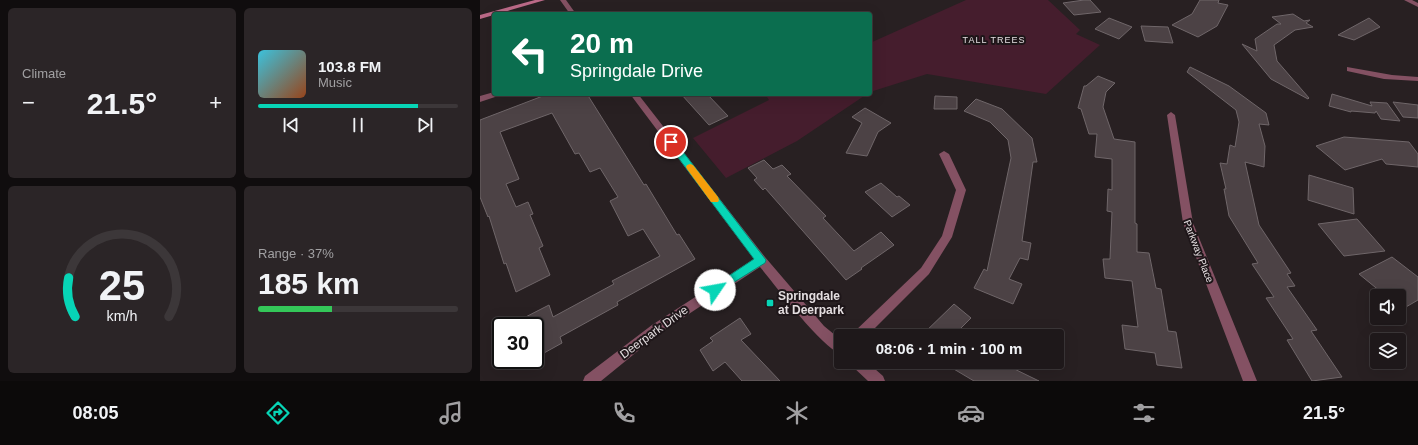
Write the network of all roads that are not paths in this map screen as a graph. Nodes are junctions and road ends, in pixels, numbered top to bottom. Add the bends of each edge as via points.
1 (542, 0) edge
2 (563, 0) edge
3 (1407, 0) edge
4 (1418, 5) edge
5 (498, 12) edge
6 (572, 12) edge
7 (492, 14) edge
8 (480, 17) edge
9 (1350, 69) dead end
10 (1418, 79) edge
11 (492, 95) edge
12 (636, 96) edge
13 (480, 99) edge
14 (1171, 115) dead end
15 (944, 154) dead end
16 (761, 260) junction
17 (865, 329) edge
18 (834, 342) edge
19 (865, 369) edge
20 (590, 381) edge
21 (878, 381) edge
22 (1250, 381) edge

1 - 5 main road
2 - 6 street
3 - 4 street
7 - 8 main road
9 - 10 street
11 - 13 street
12 - 16 street
14 - 22 street, Parkway Place via 1188,223
15 - 17 street via 961,190 947,237 925,271
16 - 18 street via 820,330
16 - 20 street, Deerpark Drive via 656,329
19 - 21 street

